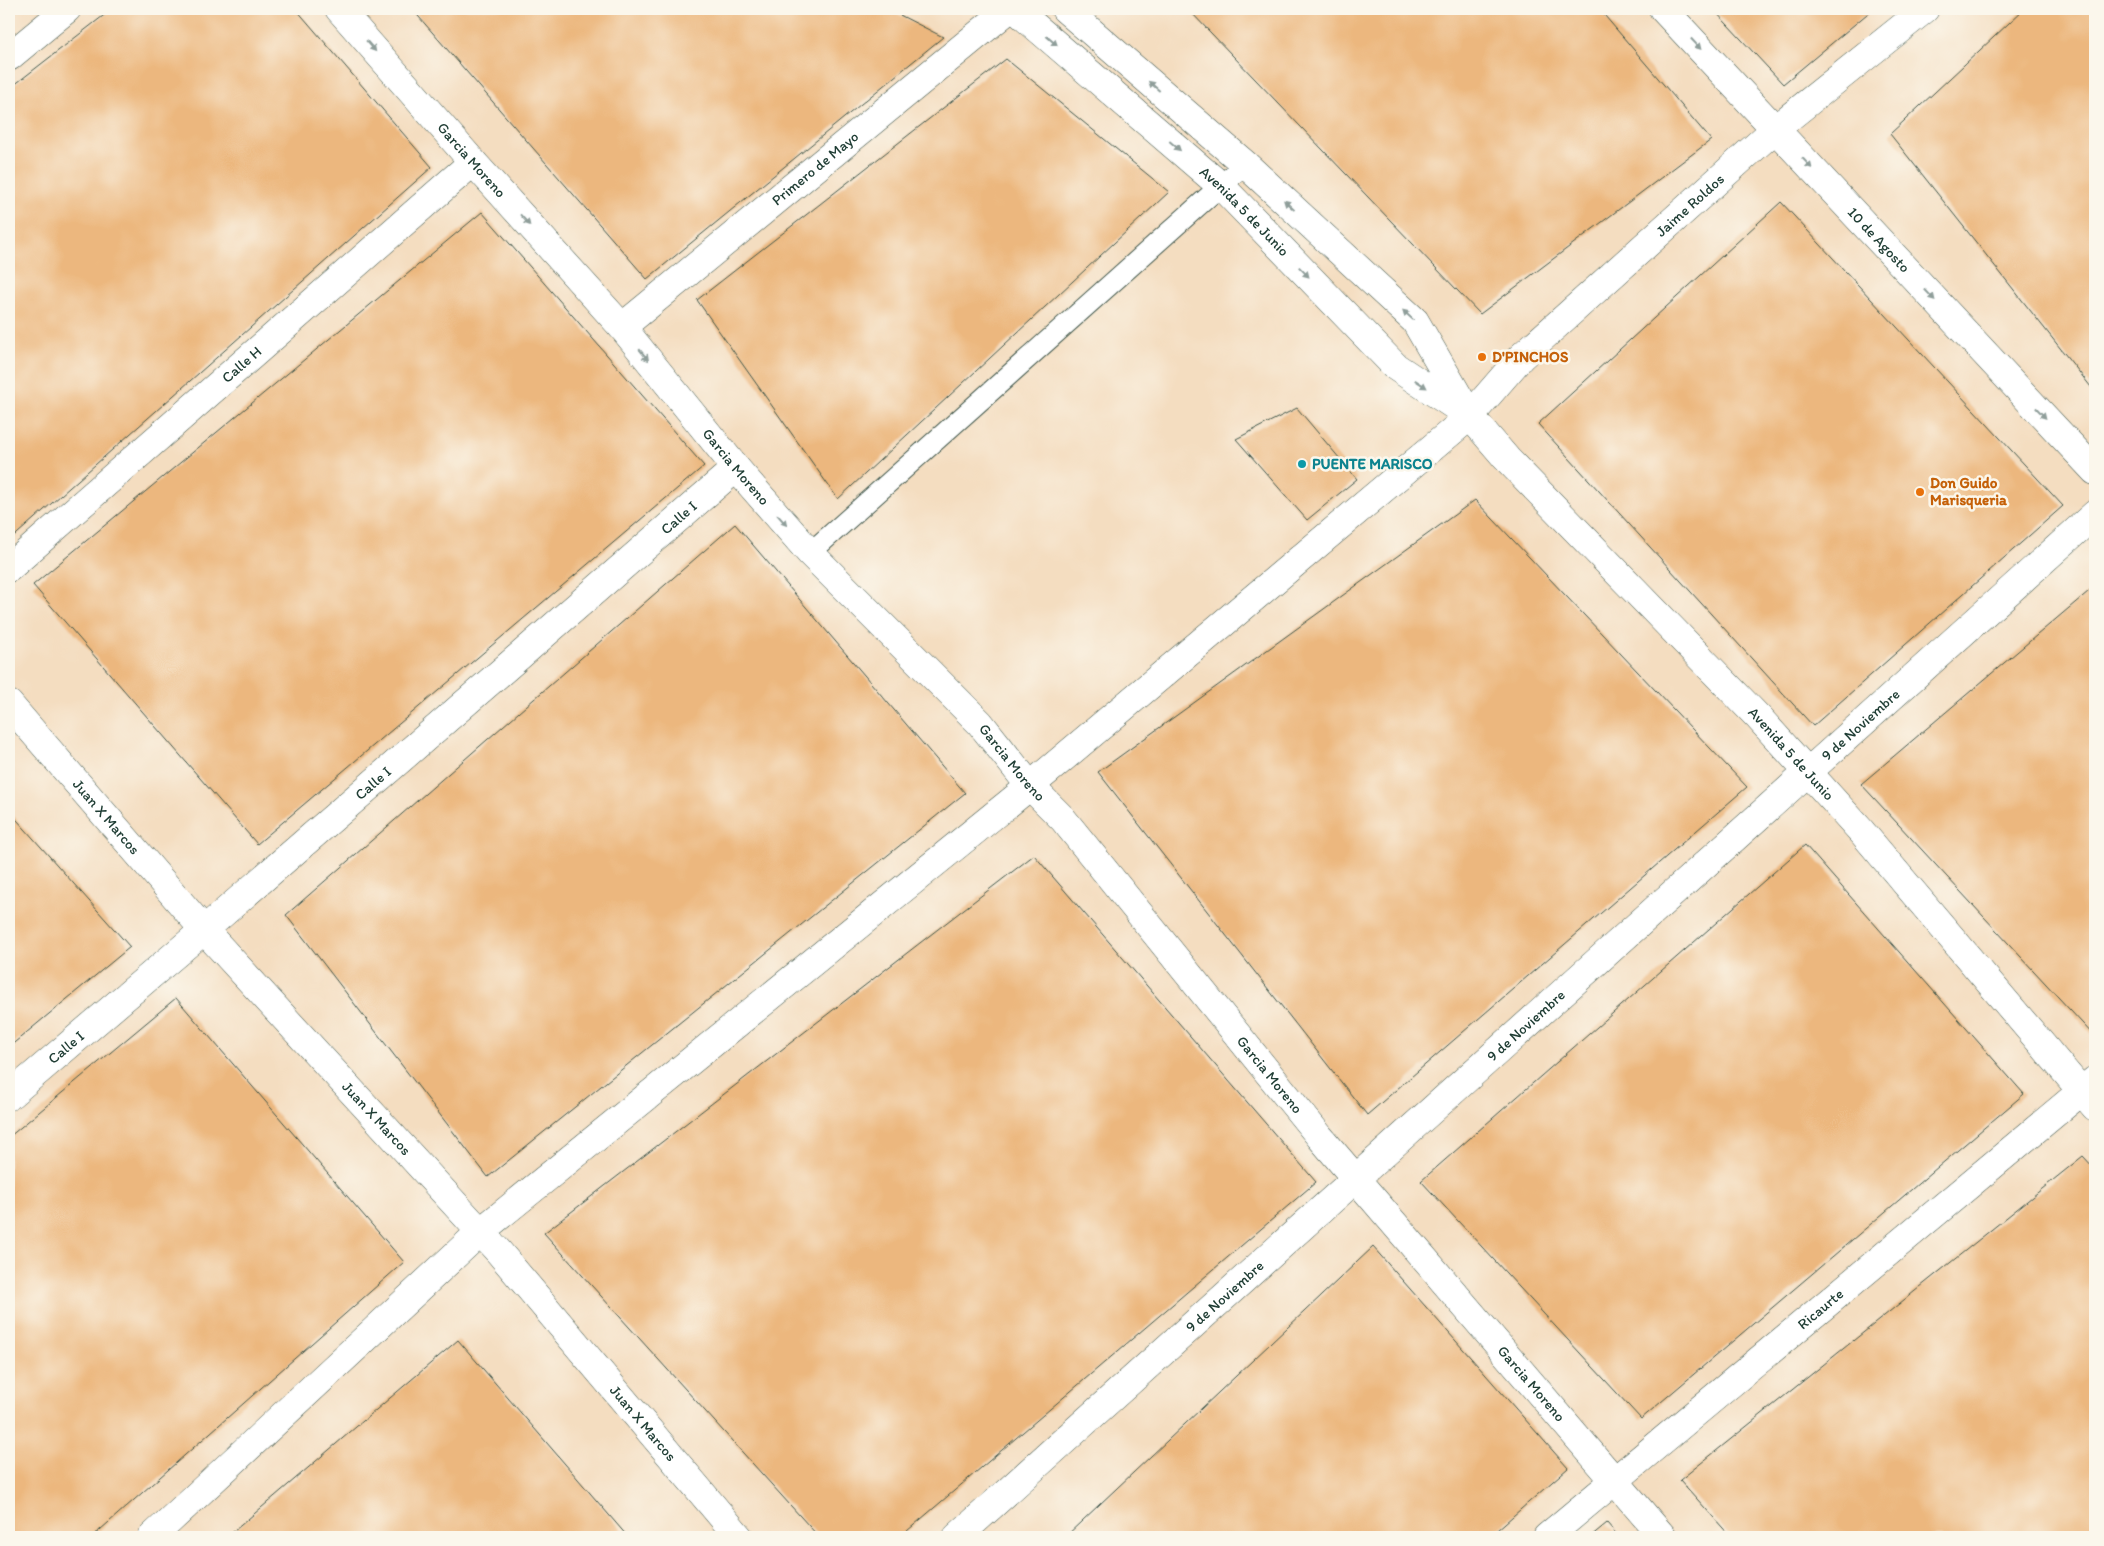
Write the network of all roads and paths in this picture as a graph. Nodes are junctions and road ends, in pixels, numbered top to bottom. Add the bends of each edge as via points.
1 (67, 9) edge
2 (339, 9) edge
3 (1009, 9) edge
4 (1015, 9) edge
5 (1065, 9) edge
6 (1663, 9) edge
7 (1926, 9) edge
8 (9, 57) edge
9 (1775, 129) junction
10 (473, 162) junction
11 (1244, 164) junction
12 (1222, 186) junction
13 (622, 327) junction
14 (1470, 416) junction
15 (736, 468) junction
16 (2095, 471) edge
17 (2095, 514) edge
18 (810, 553) junction
19 (9, 568) edge
20 (9, 704) edge
21 (1809, 773) junction
22 (1030, 786) junction
23 (204, 930) junction
24 (2091, 1093) edge
25 (9, 1096) edge
26 (1356, 1179) junction
27 (480, 1232) junction
28 (1615, 1483) junction
29 (152, 1537) edge
30 (739, 1537) edge
31 (958, 1537) edge
32 (1547, 1537) edge
33 (1663, 1537) edge

1 - 8 street
2 -> 10 street, Garcia Moreno
3 - 13 street, Primero de Mayo
4 -> 12 street, Avenida 5 de Junio
11 -> 5 street, Avenida 5 de Junio
6 -> 9 street, 10 de Agosto
7 - 9 street, Jaime Roldos
9 - 14 street, Jaime Roldos via 1521,357
9 -> 16 street, 10 de Agosto
10 -> 13 street, Garcia Moreno
10 - 19 street, Calle H
11 - 12 lane
14 -> 11 street, Avenida 5 de Junio via 1415,321
12 -> 14 street, Avenida 5 de Junio via 1396,367
12 - 18 lane
13 -> 15 street, Garcia Moreno
14 - 21 street, Avenida 5 de Junio via 1506,459 1760,718
14 - 22 street, Jaime Roldos
15 -> 18 street, Garcia Moreno
15 - 23 street, Calle I
17 - 21 street, 9 de Noviembre
18 - 22 street, Garcia Moreno via 980,723
20 - 23 street, Juan X Marcos
21 - 24 street, Avenida 5 de Junio
21 - 26 street, 9 de Noviembre
22 - 26 street, Garcia Moreno via 1063,819
22 - 27 street, Jaime Roldos
23 - 25 street, Calle I
23 - 27 street, Juan X Marcos
24 - 28 street, Ricaurte
26 - 28 street, Garcia Moreno
26 - 31 street, 9 de Noviembre
27 - 29 street, Jaime Roldos
27 - 30 street, Juan X Marcos
28 - 32 street, Ricaurte
28 - 33 street, Garcia Moreno

